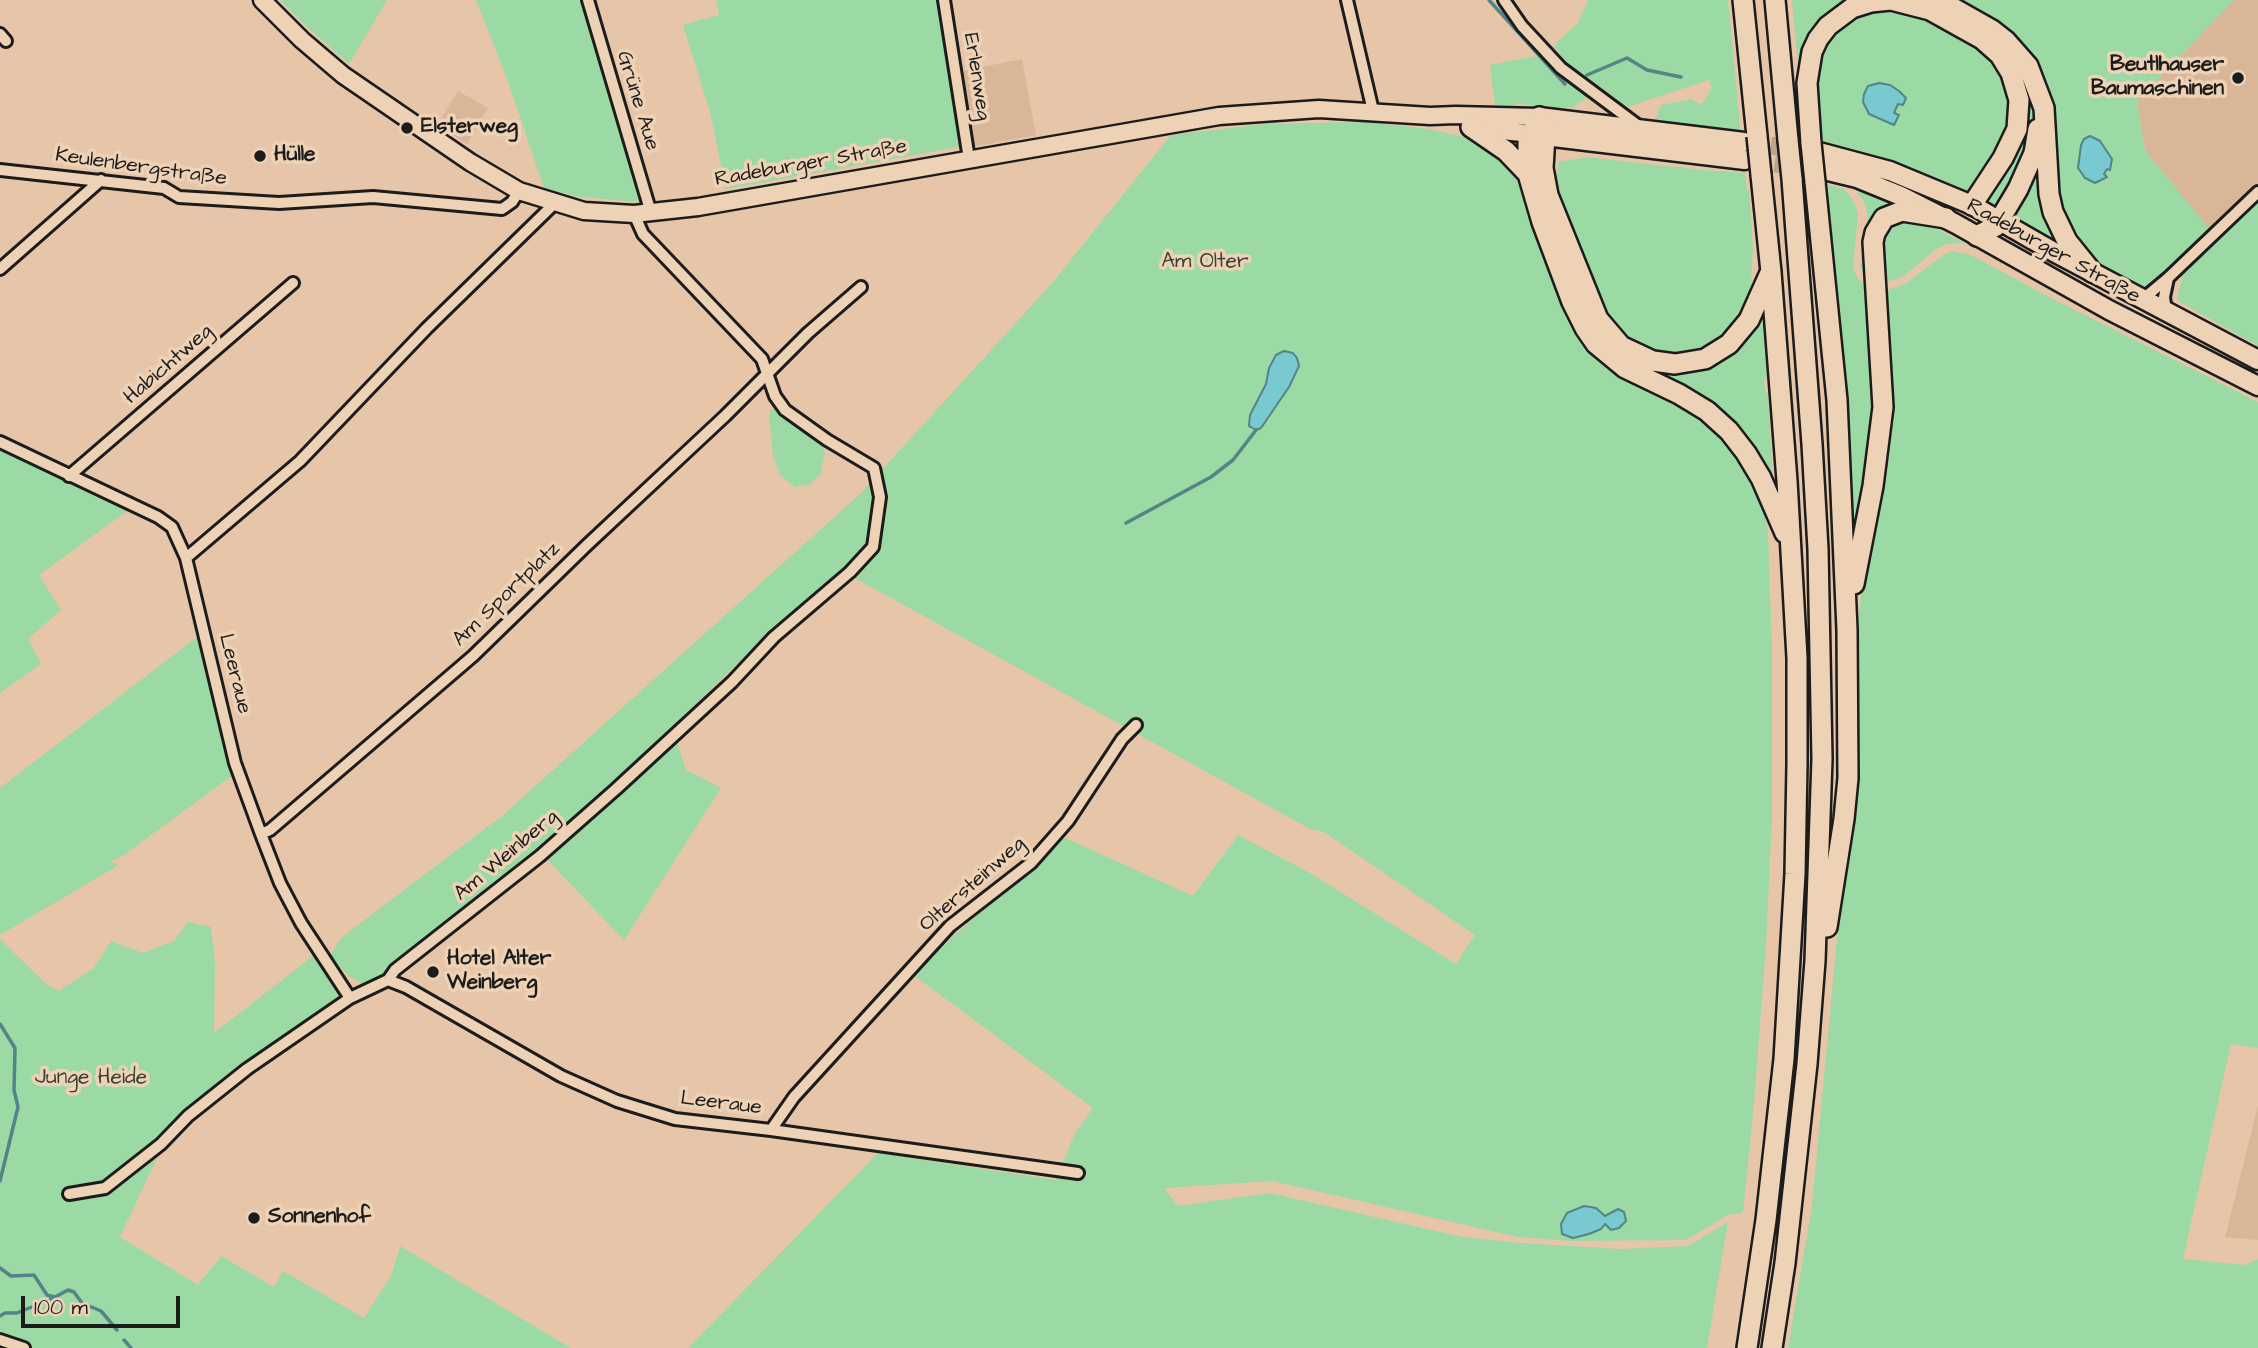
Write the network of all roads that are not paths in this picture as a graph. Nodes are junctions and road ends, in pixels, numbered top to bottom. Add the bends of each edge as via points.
1 (262, 0) edge
2 (588, 0) edge
3 (944, 0) edge
4 (1348, 0) edge
5 (1504, 0) edge
6 (1743, 0) edge
7 (1775, 0) edge
8 (1891, 0) edge
9 (1939, 0) edge
10 (2039, 93) junction
11 (1373, 111) junction
12 (1430, 116) junction
13 (1471, 127) junction
14 (1538, 129) junction
15 (1645, 131) junction
16 (1748, 146) junction
17 (969, 159) junction
18 (1816, 162) junction
19 (0, 170) edge
20 (1528, 174) junction
21 (101, 180) junction
22 (519, 191) junction
23 (2258, 192) edge
24 (555, 204) junction
25 (1972, 205) junction
26 (651, 213) junction
27 (634, 214) junction
28 (1946, 218) junction
29 (2000, 220) junction
30 (1977, 236) junction
31 (0, 269) edge
32 (1771, 272) junction
33 (2092, 272) junction
34 (2168, 278) junction
35 (293, 283) dead end
36 (861, 287) dead end
37 (2143, 299) junction
38 (2166, 312) junction
39 (2258, 360) edge
40 (768, 372) junction
41 (2258, 386) edge
42 (0, 442) edge
43 (69, 476) junction
44 (1790, 544) junction
45 (186, 558) junction
46 (1847, 630) junction
47 (1136, 724) dead end
48 (261, 834) junction
49 (1815, 961) junction
50 (388, 980) junction
51 (351, 998) junction
52 (771, 1130) junction
53 (1079, 1173) dead end
54 (69, 1194) dead end
55 (0, 1340) edge
56 (24, 1348) edge
57 (1747, 1348) edge
58 (1772, 1348) edge

1 - 22 main road, Radeburger Straße via 366,92
2 - 26 street, Grüne Aue
3 - 17 street, Erlenweg
4 - 11 street
5 - 15 street via 1561,68
6 - 16 highway
7 - 49 highway, bridge via 1811,431 1819,599 1822,759
8 - 18 highway via 1852,8 1818,39 1807,83
8 - 25 highway via 1930,10 1982,39 2011,73 2019,100 2017,129
9 - 10 highway via 2006,41 2028,66
10 - 29 highway via 2034,153
10 - 33 highway via 2053,212 2067,241
11 - 12 main road, Radeburger Straße
11 - 17 main road, Radeburger Straße via 1319,109 1219,116
12 - 13 main road, Radeburger Straße
12 - 14 main road, Radeburger Straße
13 - 14 main road, Radeburger Straße
13 - 20 highway via 1506,151
14 - 15 main road, Radeburger Straße
14 - 16 main road, Radeburger Straße
14 - 20 highway via 1527,152
14 - 32 highway via 1545,183 1556,217 1598,319 1627,350 1675,364 1705,359 1729,344 1749,320
15 - 16 main road, Radeburger Straße
16 - 32 highway, bridge via 1761,175
17 - 26 main road, Radeburger Straße
18 - 25 main road, Radeburger Straße via 1890,171
18 - 28 main road, Radeburger Straße
18 - 46 highway via 1837,400
19 - 21 street, Keulenbergstraße
20 - 44 highway via 1573,302 1596,344 1625,368 1707,411 1729,431 1761,478
21 - 22 street, Keulenbergstraße via 164,188 179,197 279,203 373,197 502,209
21 - 31 street
22 - 24 main road, Radeburger Straße
23 - 34 street
24 - 27 main road, Radeburger Straße
24 - 45 street via 427,328 300,461
25 - 29 main road, Radeburger Straße
26 - 27 main road, Radeburger Straße
27 - 40 street via 643,234 762,359
28 - 30 main road, Radeburger Straße
28 - 46 highway via 1902,211 1885,218 1875,233 1883,407
29 - 30 highway
29 - 33 main road, Radeburger Straße
30 - 41 main road, Radeburger Straße
32 - 44 highway
33 - 37 main road, Radeburger Straße
34 - 37 street
34 - 38 street
35 - 43 street, Habichtweg
36 - 40 street, Am Sportplatz
37 - 38 main road, Radeburger Straße
38 - 39 main road, Radeburger Straße
40 - 48 street, Am Sportplatz via 473,656
40 - 50 street, Am Weinberg via 785,410 874,468 880,497 873,547 540,856
42 - 43 street, Leeraue
43 - 45 street, Leeraue via 158,517 172,527
44 - 57 highway via 1797,658 1789,990 1777,1132
45 - 48 street, Leeraue via 235,763
46 - 49 highway via 1849,734 1844,819 1827,931
47 - 52 street, Oltersteinweg via 1068,821 1031,863 950,926 794,1097
48 - 51 street, Leeraue via 301,923
49 - 58 highway via 1800,1131
50 - 51 street, Am Weinberg
50 - 52 street, Leeraue via 561,1076 617,1101 675,1119
51 - 54 street, Am Weinberg via 247,1069 104,1188
52 - 53 street, Leeraue
55 - 56 street

